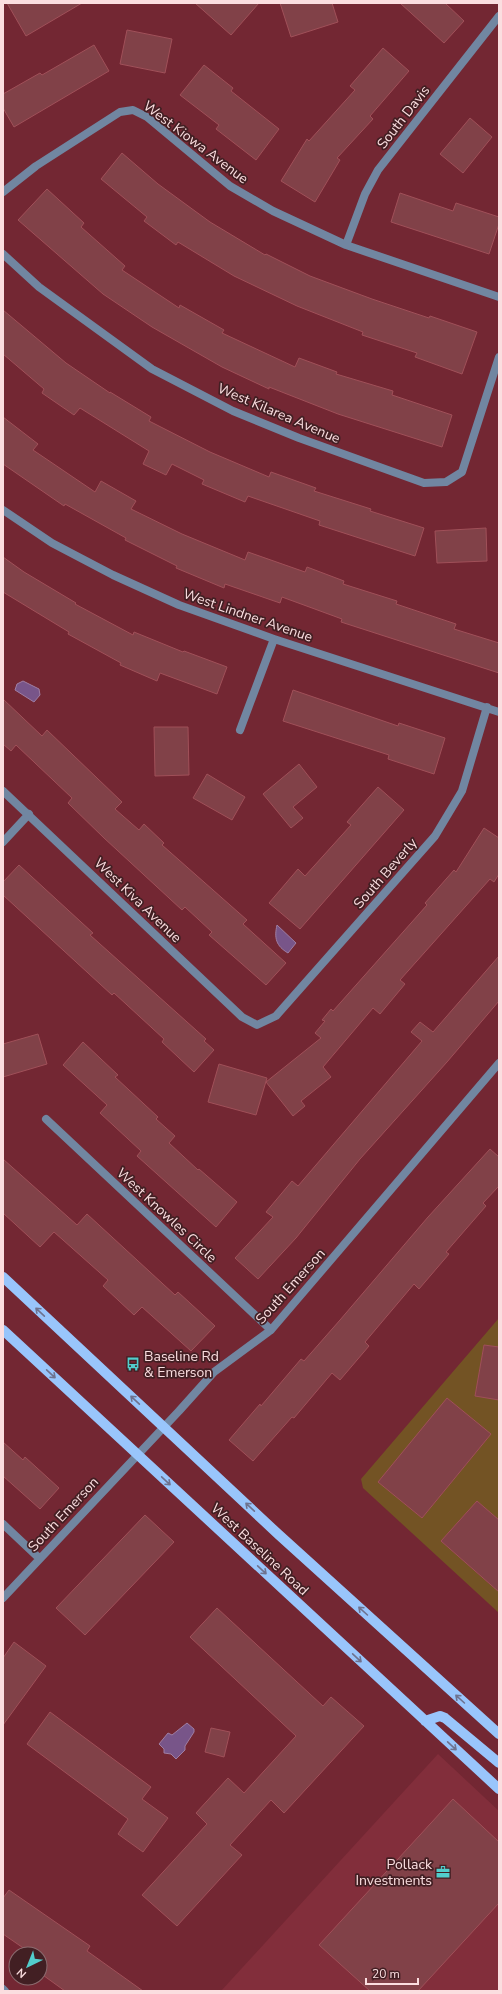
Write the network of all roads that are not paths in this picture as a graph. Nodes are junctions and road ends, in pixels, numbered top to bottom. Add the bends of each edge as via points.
1 (499, 16) edge
2 (3, 192) edge
3 (346, 245) junction
4 (3, 254) edge
5 (499, 297) edge
6 (499, 357) edge
7 (3, 510) edge
8 (274, 639) junction
9 (487, 707) junction
10 (499, 712) edge
11 (240, 730) dead end
12 (3, 791) edge
13 (29, 814) junction
14 (3, 842) edge
15 (257, 1025) joint
16 (499, 1063) edge
17 (46, 1119) dead end
18 (3, 1277) edge
19 (3, 1330) edge
20 (271, 1330) junction
21 (164, 1426) junction
22 (138, 1455) junction
23 (3, 1524) edge
24 (39, 1558) junction
25 (3, 1598) edge
26 (425, 1721) junction
27 (499, 1734) edge
28 (499, 1763) edge
29 (499, 1789) edge

1 - 3 street, South Davis via 378,170 365,194
2 - 3 street, West Kiowa Avenue via 36,166 120,112 133,110 148,118 230,186 273,211
3 - 5 street, West Kiowa Avenue
4 - 6 street, West Kilarea Avenue via 39,287 152,369 232,410 299,438 424,483 446,482 462,472
7 - 8 street, West Lindner Avenue via 52,543 113,575 179,605
8 - 9 street, West Lindner Avenue
8 - 11 street
9 - 10 street, West Lindner Avenue
9 - 15 street, South Beverly via 462,791 435,836 276,1016
12 - 13 street, West Kiva Avenue
13 - 14 street
13 - 15 street, West Kiva Avenue via 242,1016
16 - 20 street, South Emerson
17 - 20 street, West Knowles Circle
21 -> 18 main road, West Baseline Road
19 -> 22 main road, West Baseline Road
20 - 21 street, South Emerson via 214,1372
21 - 22 street, South Emerson
27 -> 21 main road, West Baseline Road via 278,1534
22 - 24 street, South Emerson
22 -> 26 main road, West Baseline Road
23 - 24 street
24 - 25 street, South Emerson
26 - 28 main road via 440,1716 445,1718
26 -> 29 main road, West Baseline Road

